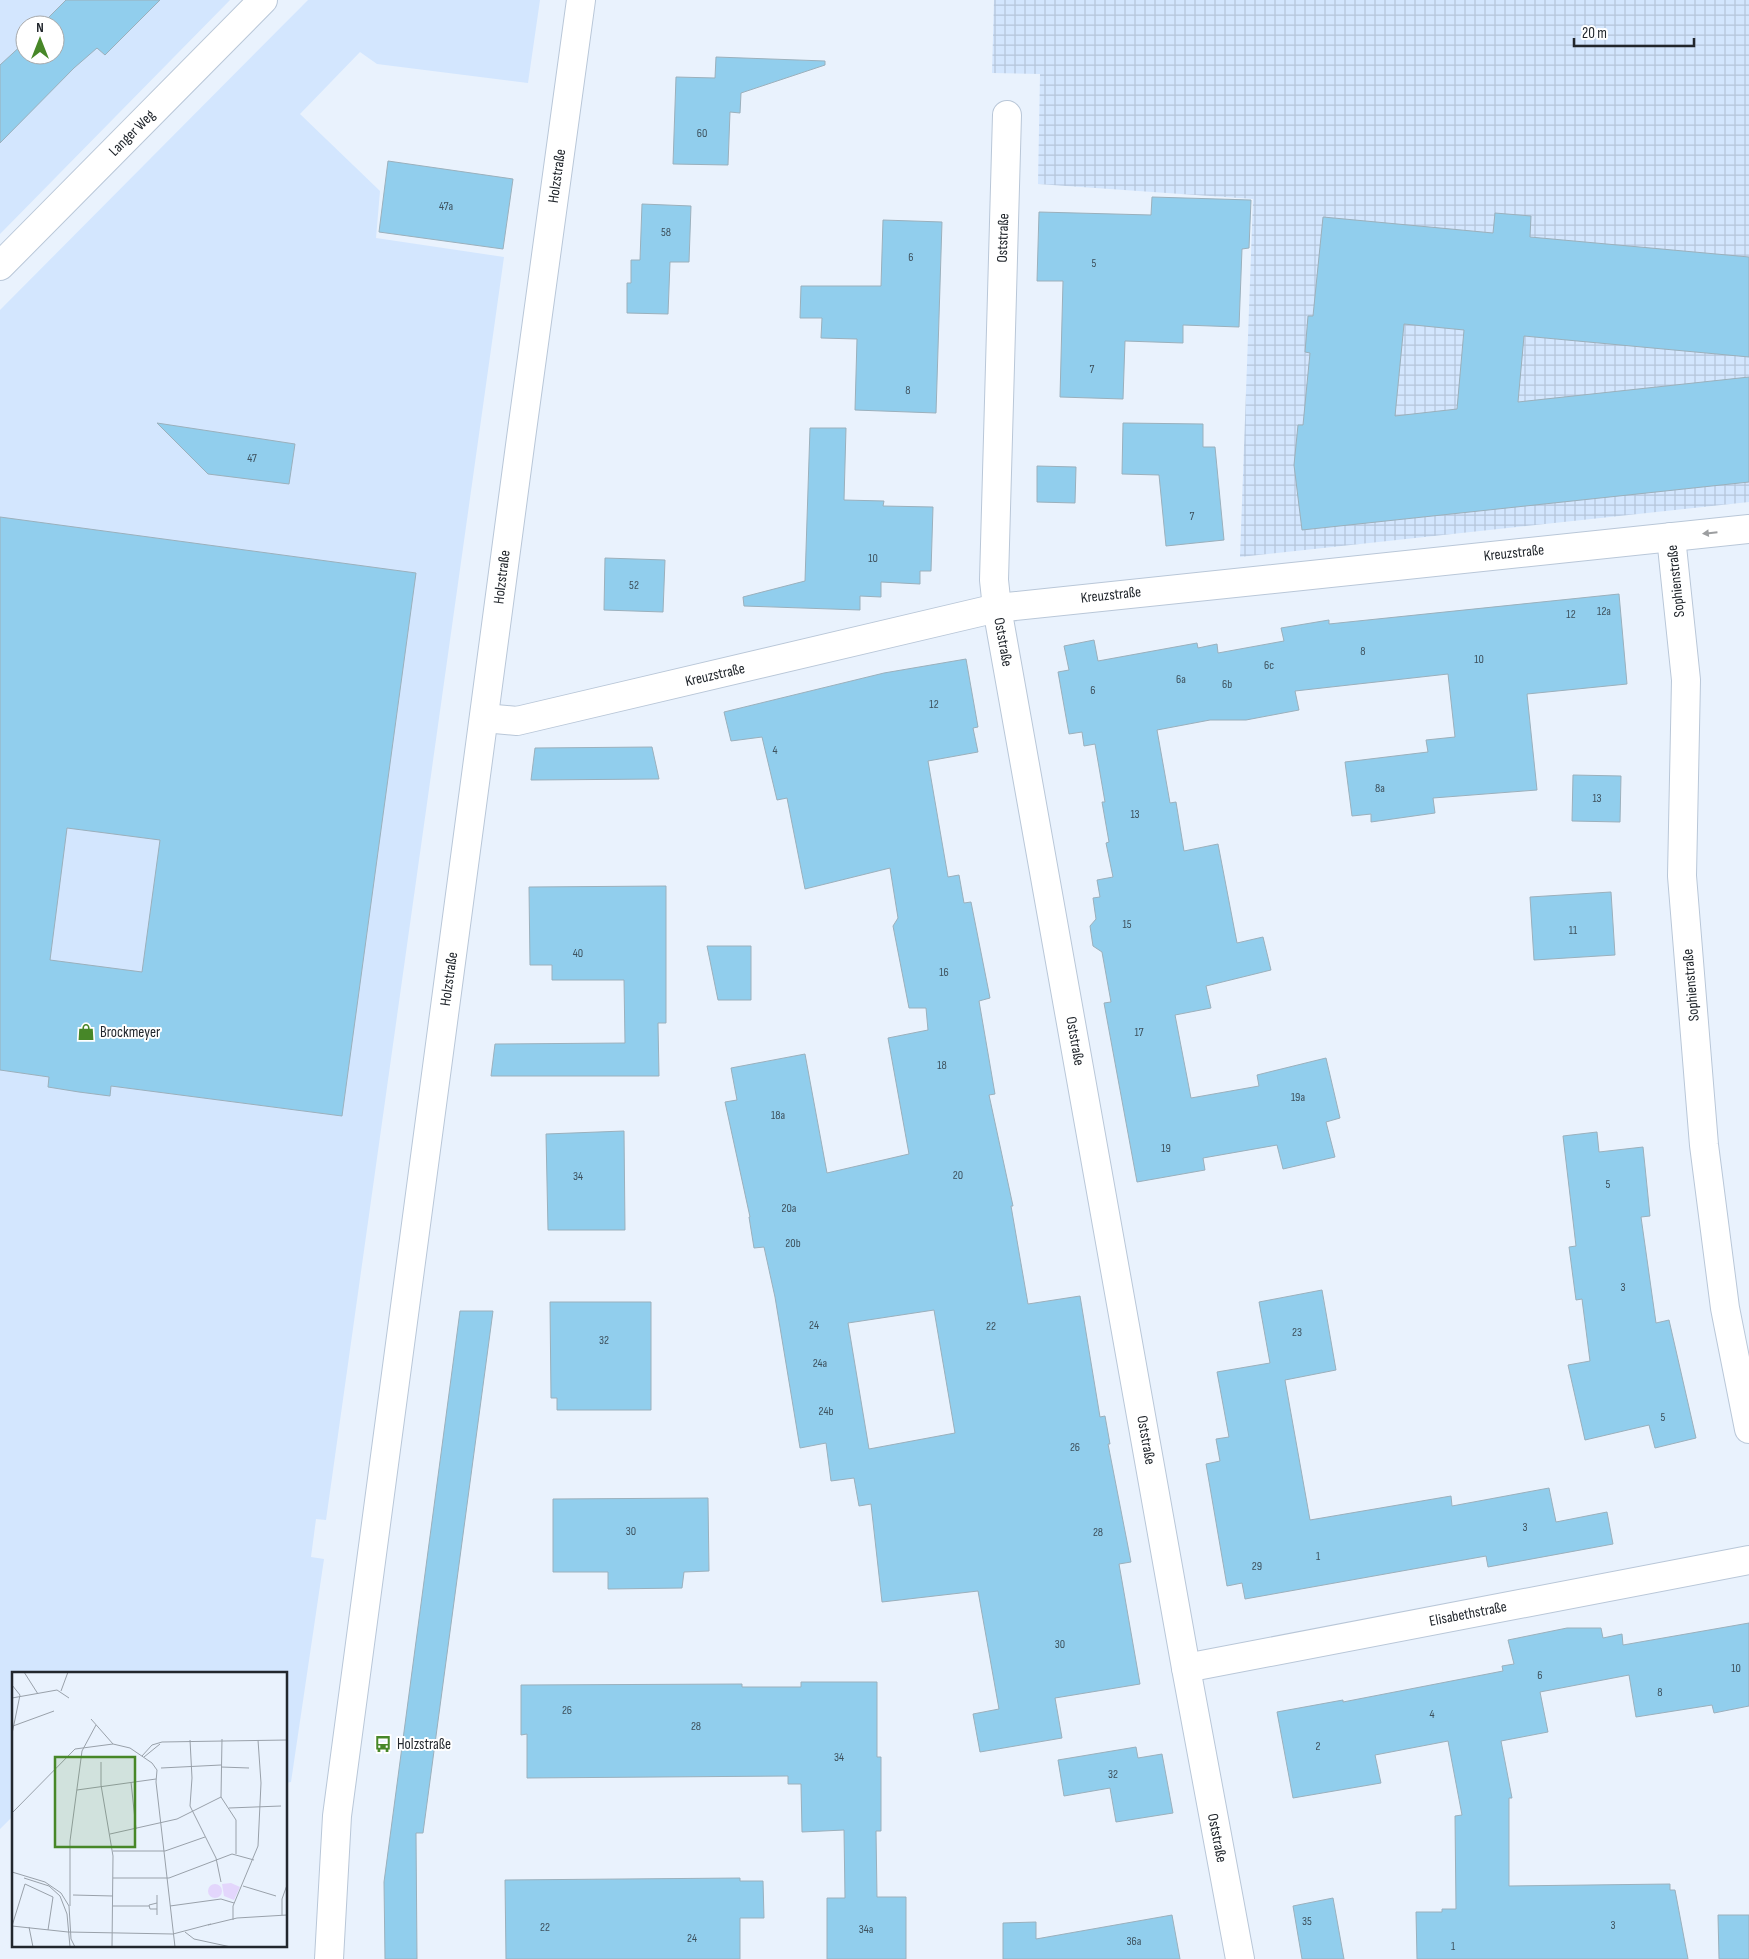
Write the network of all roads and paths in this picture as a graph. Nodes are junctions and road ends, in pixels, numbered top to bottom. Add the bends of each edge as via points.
1 (263, 0) edge
2 (581, 0) edge
3 (1007, 116) dead end
4 (0, 266) edge
5 (1749, 529) edge
6 (1671, 537) junction
7 (997, 608) junction
8 (484, 718) junction
9 (1749, 1429) edge
10 (1749, 1560) edge
11 (1186, 1668) junction
12 (330, 1959) edge
13 (1240, 1959) edge

1 - 4 street, Langer Weg
2 - 8 street, Holzstraße
3 - 7 street, Oststraße via 994,580
5 -> 6 street, Kreuzstraße
6 - 7 street, Kreuzstraße
6 - 9 street, Sophienstraße via 1686,680 1682,876 1704,1145 1725,1308
7 - 8 street, Kreuzstraße via 517,721
7 - 11 street, Oststraße
8 - 12 street, Holzstraße via 337,1816
10 - 11 street, Elisabethstraße
11 - 13 street, Oststraße

